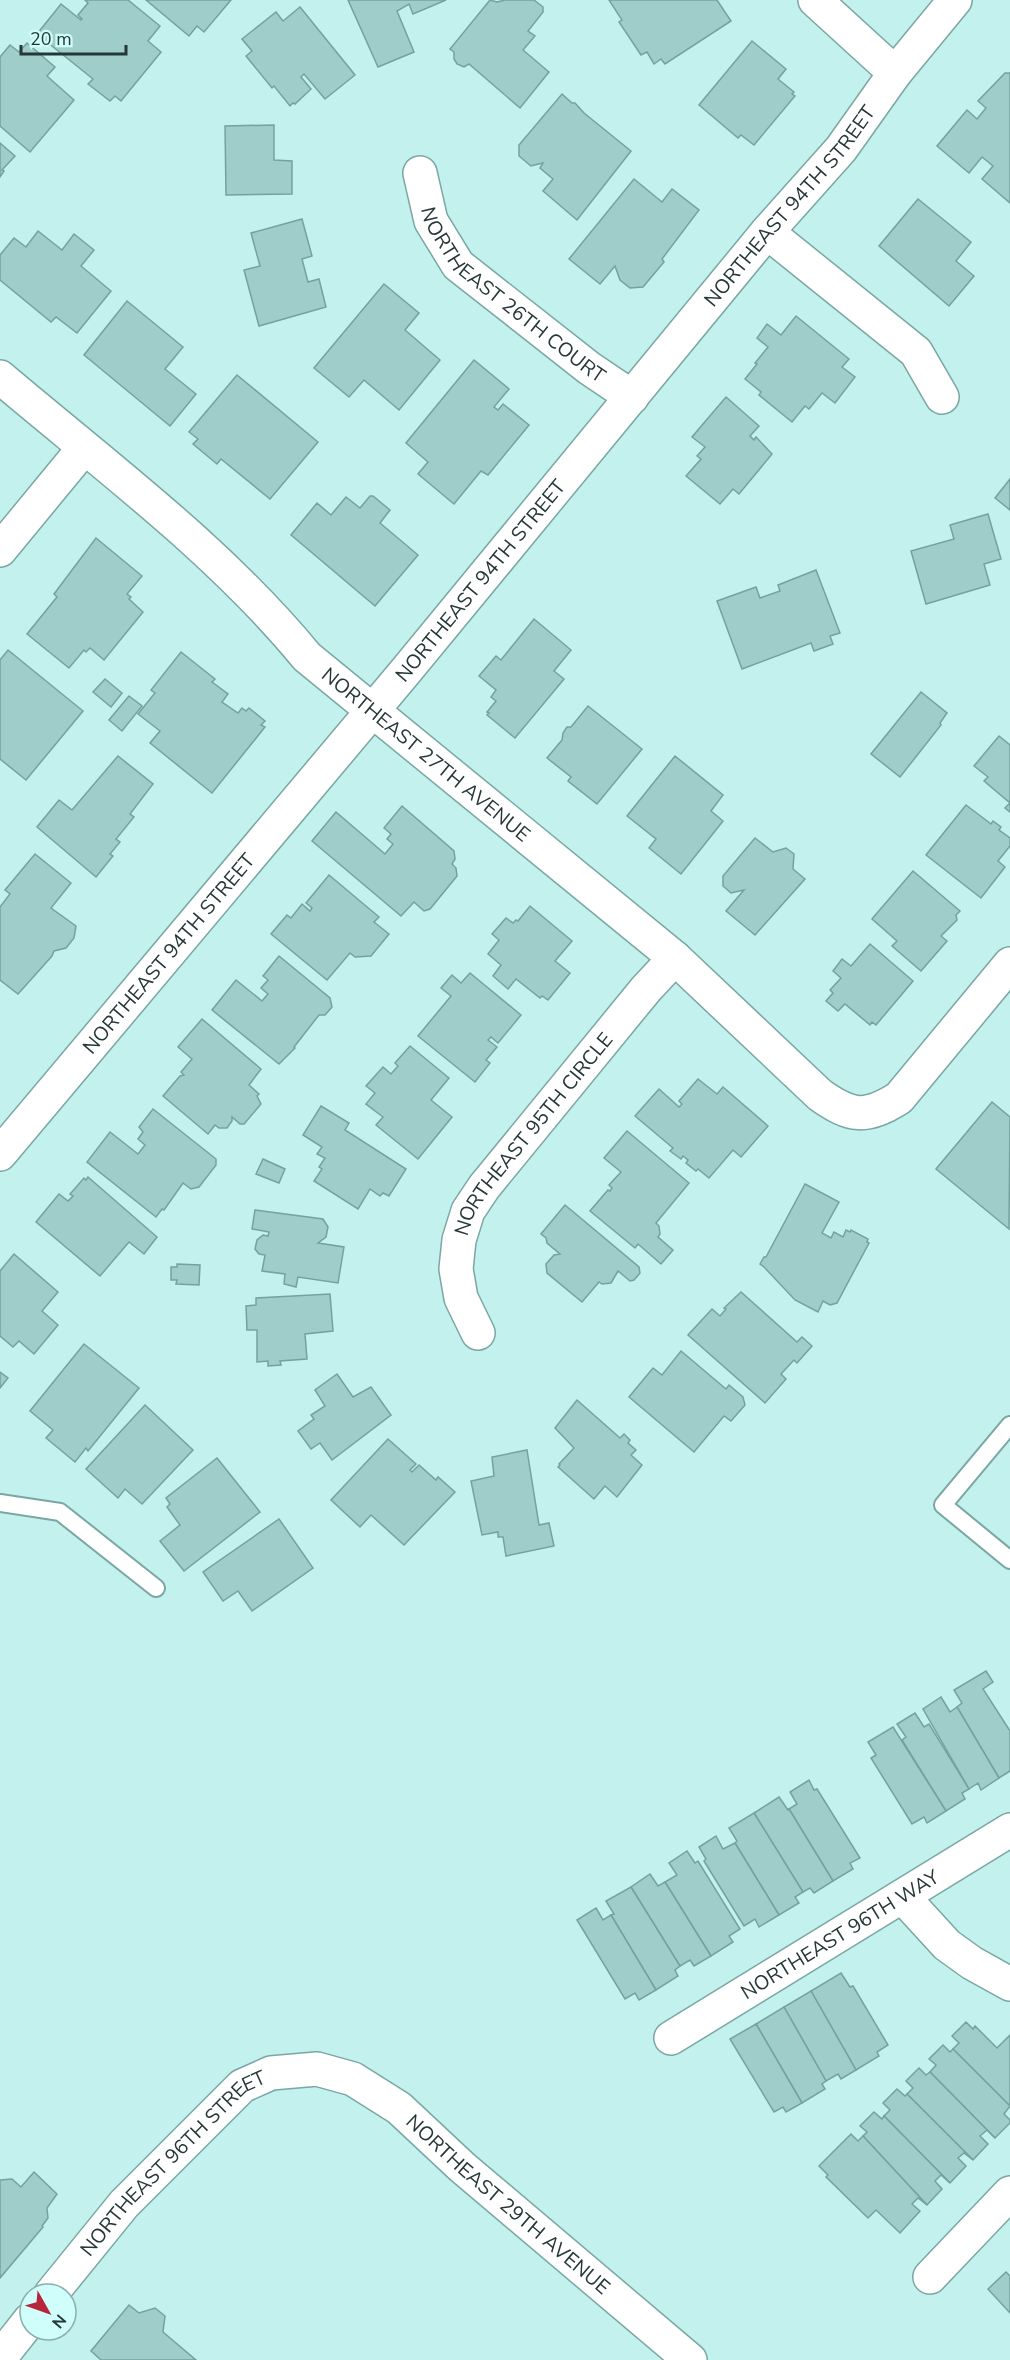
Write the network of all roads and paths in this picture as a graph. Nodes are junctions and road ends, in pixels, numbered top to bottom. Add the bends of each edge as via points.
1 (815, 0) edge
2 (955, 0) edge
3 (895, 73) junction
4 (420, 173) dead end
5 (767, 232) junction
6 (0, 377) edge
7 (942, 397) dead end
8 (632, 398) junction
9 (84, 448) junction
10 (0, 550) edge
11 (372, 712) junction
12 (675, 958) junction
13 (1010, 964) edge
14 (0, 1154) edge
15 (478, 1333) dead end
16 (1010, 1425) edge
17 (0, 1503) edge
18 (1010, 1560) edge
19 (156, 1588) dead end
20 (1010, 1830) edge
21 (903, 1897) junction
22 (1010, 1984) edge
23 (671, 2038) dead end
24 (316, 2069) joint
25 (1010, 2193) edge
26 (930, 2277) dead end
27 (61, 2282) edge
28 (18, 2335) edge
29 (0, 2358) edge
30 (690, 2360) edge

1 - 3 street
2 - 3 street, NORTHEAST 94TH STREET
3 - 5 street, NORTHEAST 94TH STREET via 841,149
4 - 8 street, NORTHEAST 26TH COURT via 431,221 458,265
5 - 7 street via 916,352
5 - 8 street, NORTHEAST 94TH STREET
6 - 9 street, NORTHEAST 27TH AVENUE
8 - 11 street, NORTHEAST 94TH STREET
9 - 10 street
9 - 11 street, NORTHEAST 27TH AVENUE via 213,557 307,657
11 - 12 street, NORTHEAST 27TH AVENUE
11 - 14 street, NORTHEAST 94TH STREET
12 - 13 street, NORTHEAST 27TH AVENUE via 820,1095 849,1113 865,1114 899,1098
12 - 15 street, NORTHEAST 95TH CIRCLE via 491,1178 468,1211 456,1269 461,1298
16 - 18 lane via 943,1505
17 - 19 lane via 60,1512
20 - 21 street, NORTHEAST 96TH WAY
21 - 22 street via 947,1946
21 - 23 street, NORTHEAST 96TH WAY
24 - 27 street, NORTHEAST 96TH STREET via 271,2073 242,2086 124,2204
24 - 30 street, NORTHEAST 29TH AVENUE via 353,2079 399,2108 462,2167
25 - 26 street
28 - 29 street

